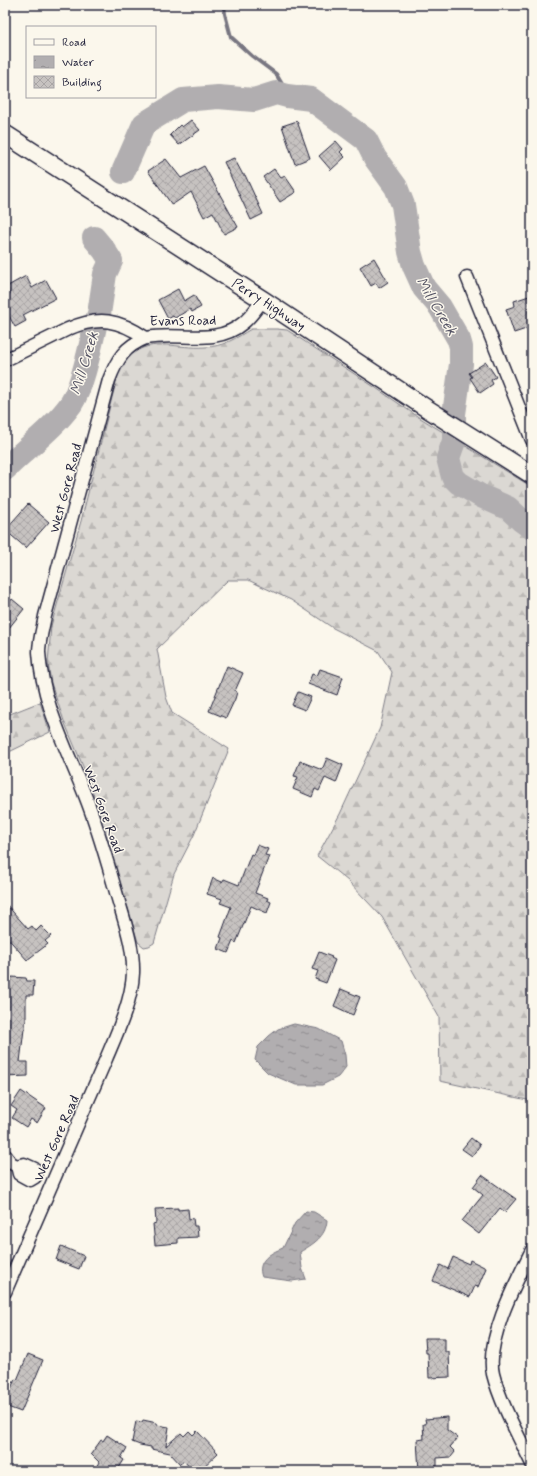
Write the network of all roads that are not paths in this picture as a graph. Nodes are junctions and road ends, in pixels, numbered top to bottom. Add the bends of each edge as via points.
1 (5, 134) edge
2 (467, 276) dead end
3 (263, 300) junction
4 (146, 338) junction
5 (5, 360) edge
6 (532, 440) edge
7 (532, 475) edge
8 (5, 1155) edge
9 (52, 1183) junction
10 (532, 1250) edge
11 (5, 1292) edge
12 (532, 1464) edge

1 - 3 main road, Perry Highway
2 - 6 street
3 - 4 street, Evans Road via 245,322 224,334 205,337 166,335
3 - 7 main road, Perry Highway
4 - 5 street, Evans Road via 126,326 105,321 76,326
4 - 9 street, West Gore Road via 129,346 119,359 109,380 45,616 39,651 49,705 100,836 128,932 133,961 131,990 120,1024
8 - 9 street via 17,1166 24,1164 35,1169 35,1177
9 - 11 street, West Gore Road
10 - 12 street via 505,1309 494,1340 492,1355 493,1373 498,1389

